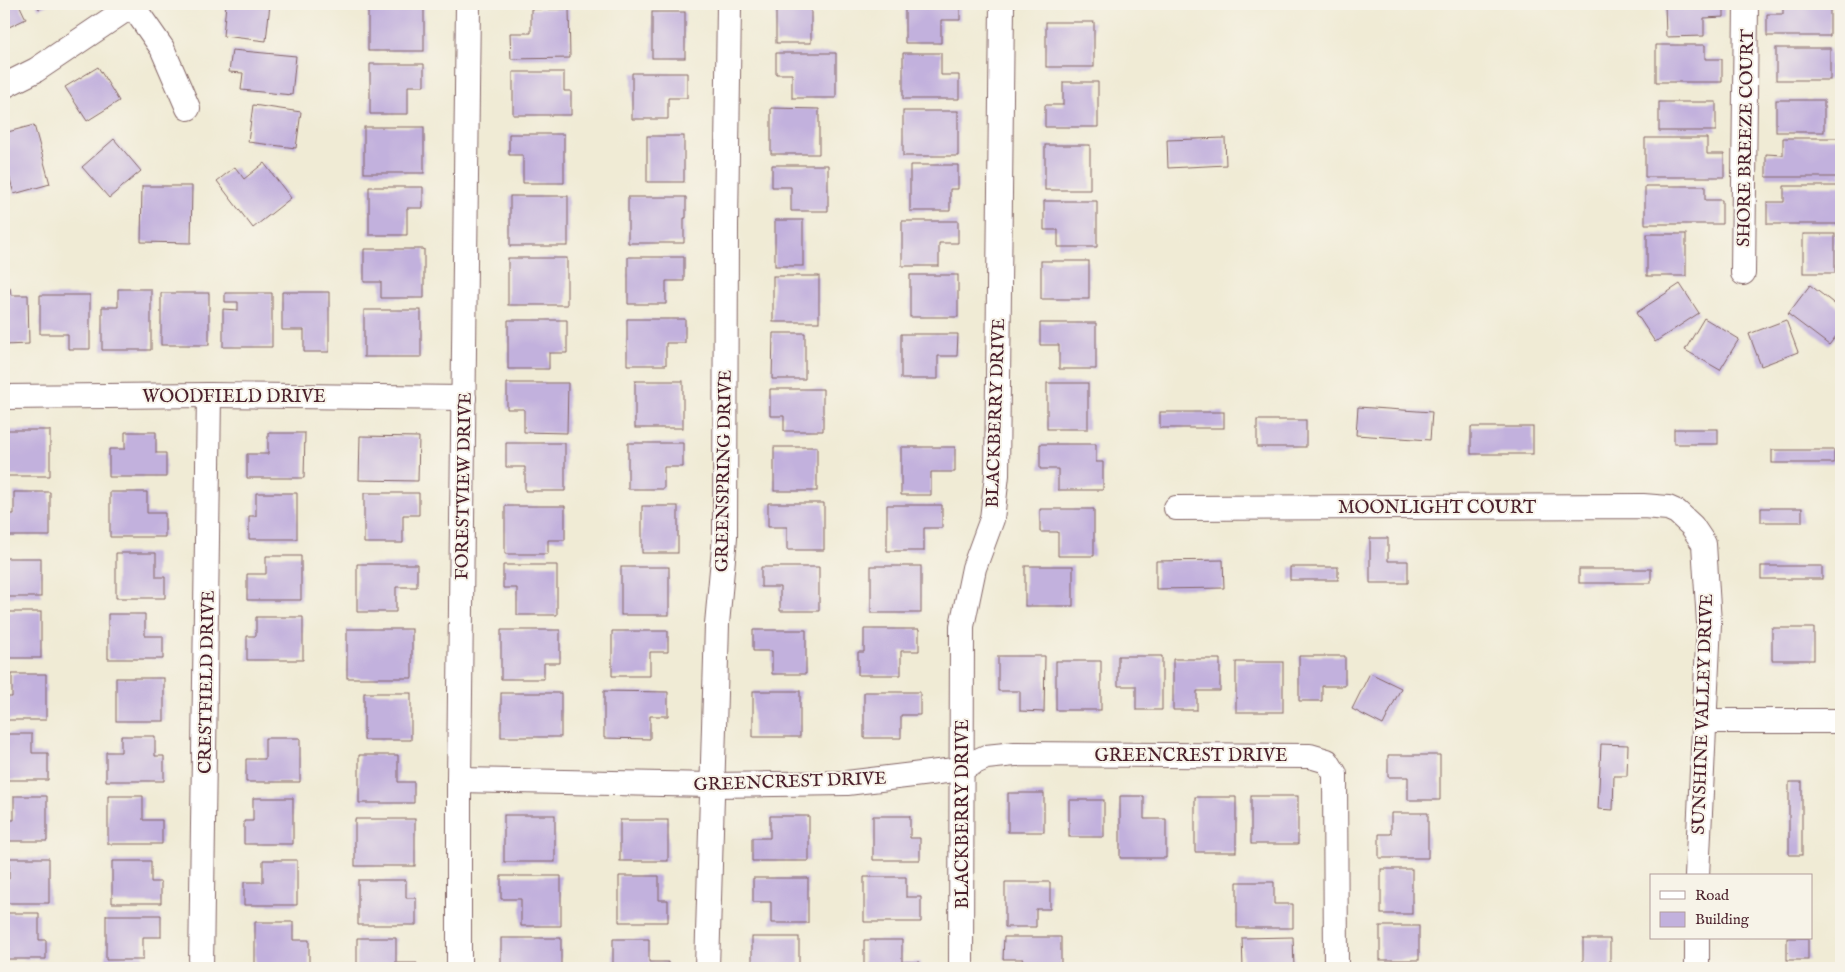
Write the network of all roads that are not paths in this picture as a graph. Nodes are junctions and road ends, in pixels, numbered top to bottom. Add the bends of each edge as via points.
1 (133, 4) edge
2 (468, 4) edge
3 (730, 4) edge
4 (1002, 4) edge
5 (1746, 4) edge
6 (4, 86) edge
7 (188, 108) dead end
8 (1743, 273) dead end
9 (209, 395) junction
10 (4, 397) edge
11 (464, 398) junction
12 (1176, 508) dead end
13 (1692, 526) joint
14 (1705, 721) junction
15 (1841, 721) edge
16 (962, 768) junction
17 (459, 780) junction
18 (712, 785) junction
19 (1697, 874) edge
20 (1697, 940) edge
21 (202, 968) edge
22 (459, 968) edge
23 (707, 968) edge
24 (961, 968) edge
25 (1336, 968) edge
26 (1697, 968) edge

1 - 6 street via 36,70
1 - 7 street via 162,48
2 - 11 street, FORESTVIEW DRIVE
3 - 18 street, GREENSPRING DRIVE via 725,537 717,624
4 - 16 street, BLACKBERRY DRIVE via 997,475 992,519 974,568 962,626
5 - 8 street, SHORE BREEZE COURT
9 - 10 street, WOODFIELD DRIVE
9 - 11 street, WOODFIELD DRIVE
9 - 21 street, CRESTFIELD DRIVE
11 - 17 street, FORESTVIEW DRIVE
12 - 13 street, MOONLIGHT COURT via 1643,506 1668,508
13 - 14 street, SUNSHINE VALLEY DRIVE via 1704,544 1709,623
14 - 15 street
14 - 19 street, SUNSHINE VALLEY DRIVE
16 - 18 street, GREENCREST DRIVE via 847,782
16 - 24 street, BLACKBERRY DRIVE
16 - 25 street, GREENCREST DRIVE via 986,757 1015,754 1310,756 1327,761 1335,774
17 - 18 street, GREENCREST DRIVE
17 - 22 street, FORESTVIEW DRIVE
18 - 23 street, GREENSPRING DRIVE
20 - 26 street

